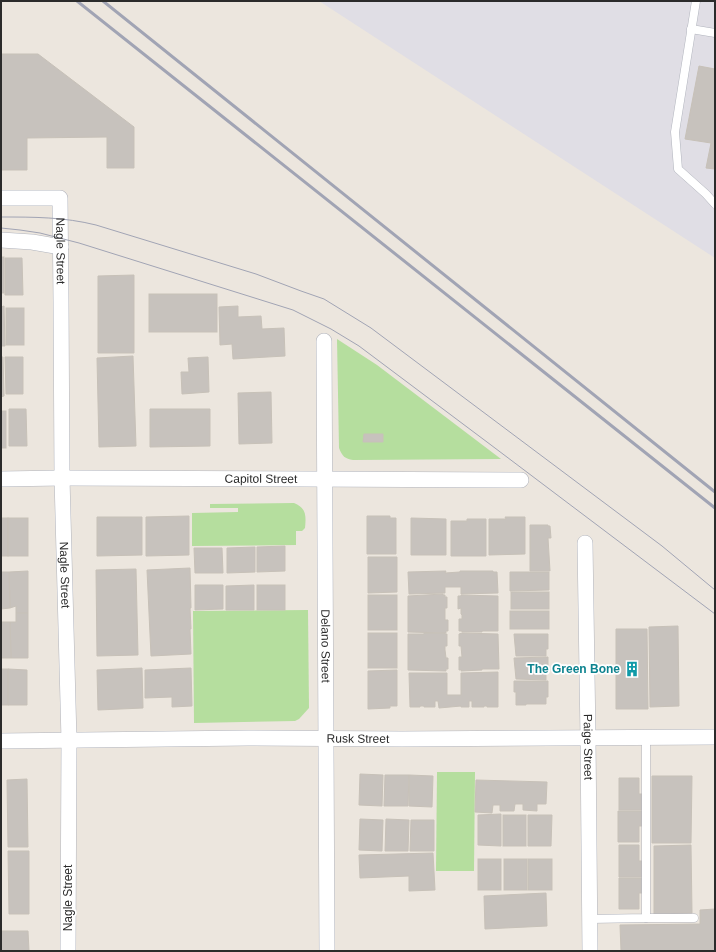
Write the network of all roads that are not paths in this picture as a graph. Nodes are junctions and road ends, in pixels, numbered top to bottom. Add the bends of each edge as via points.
1 (696, 1) edge
2 (691, 29) junction
3 (715, 33) edge
4 (706, 194) junction
5 (715, 195) edge
6 (1, 198) edge
7 (715, 204) edge
8 (1, 240) edge
9 (61, 247) junction
10 (324, 341) dead end
11 (62, 478) junction
12 (1, 480) edge
13 (325, 480) junction
14 (521, 480) dead end
15 (585, 543) dead end
16 (715, 737) edge
17 (588, 738) junction
18 (646, 738) junction
19 (326, 739) junction
20 (69, 740) junction
21 (1, 741) edge
22 (646, 918) junction
23 (694, 918) dead end
24 (590, 919) junction
25 (68, 951) edge
26 (327, 951) edge
27 (590, 951) edge

1 - 2 lane
2 - 3 lane
2 - 4 lane via 675,132 678,169
4 - 5 lane
4 - 7 lane
6 - 9 street, Nagle Street via 60,198
8 - 9 street
9 - 11 street, Nagle Street
10 - 13 street, Delano Street
11 - 12 street, Capitol Street
11 - 13 street, Capitol Street
11 - 20 street, Nagle Street
13 - 14 street, Capitol Street
13 - 19 street, Delano Street
15 - 17 street, Paige Street
16 - 18 street, Rusk Street
17 - 18 street, Rusk Street
17 - 19 street, Rusk Street
17 - 24 street, Paige Street
18 - 22 lane
19 - 20 street, Rusk Street
19 - 26 street, Delano Street
20 - 21 street, Rusk Street
20 - 25 street, Nagle Street
22 - 23 lane
22 - 24 lane
24 - 27 street, Paige Street

